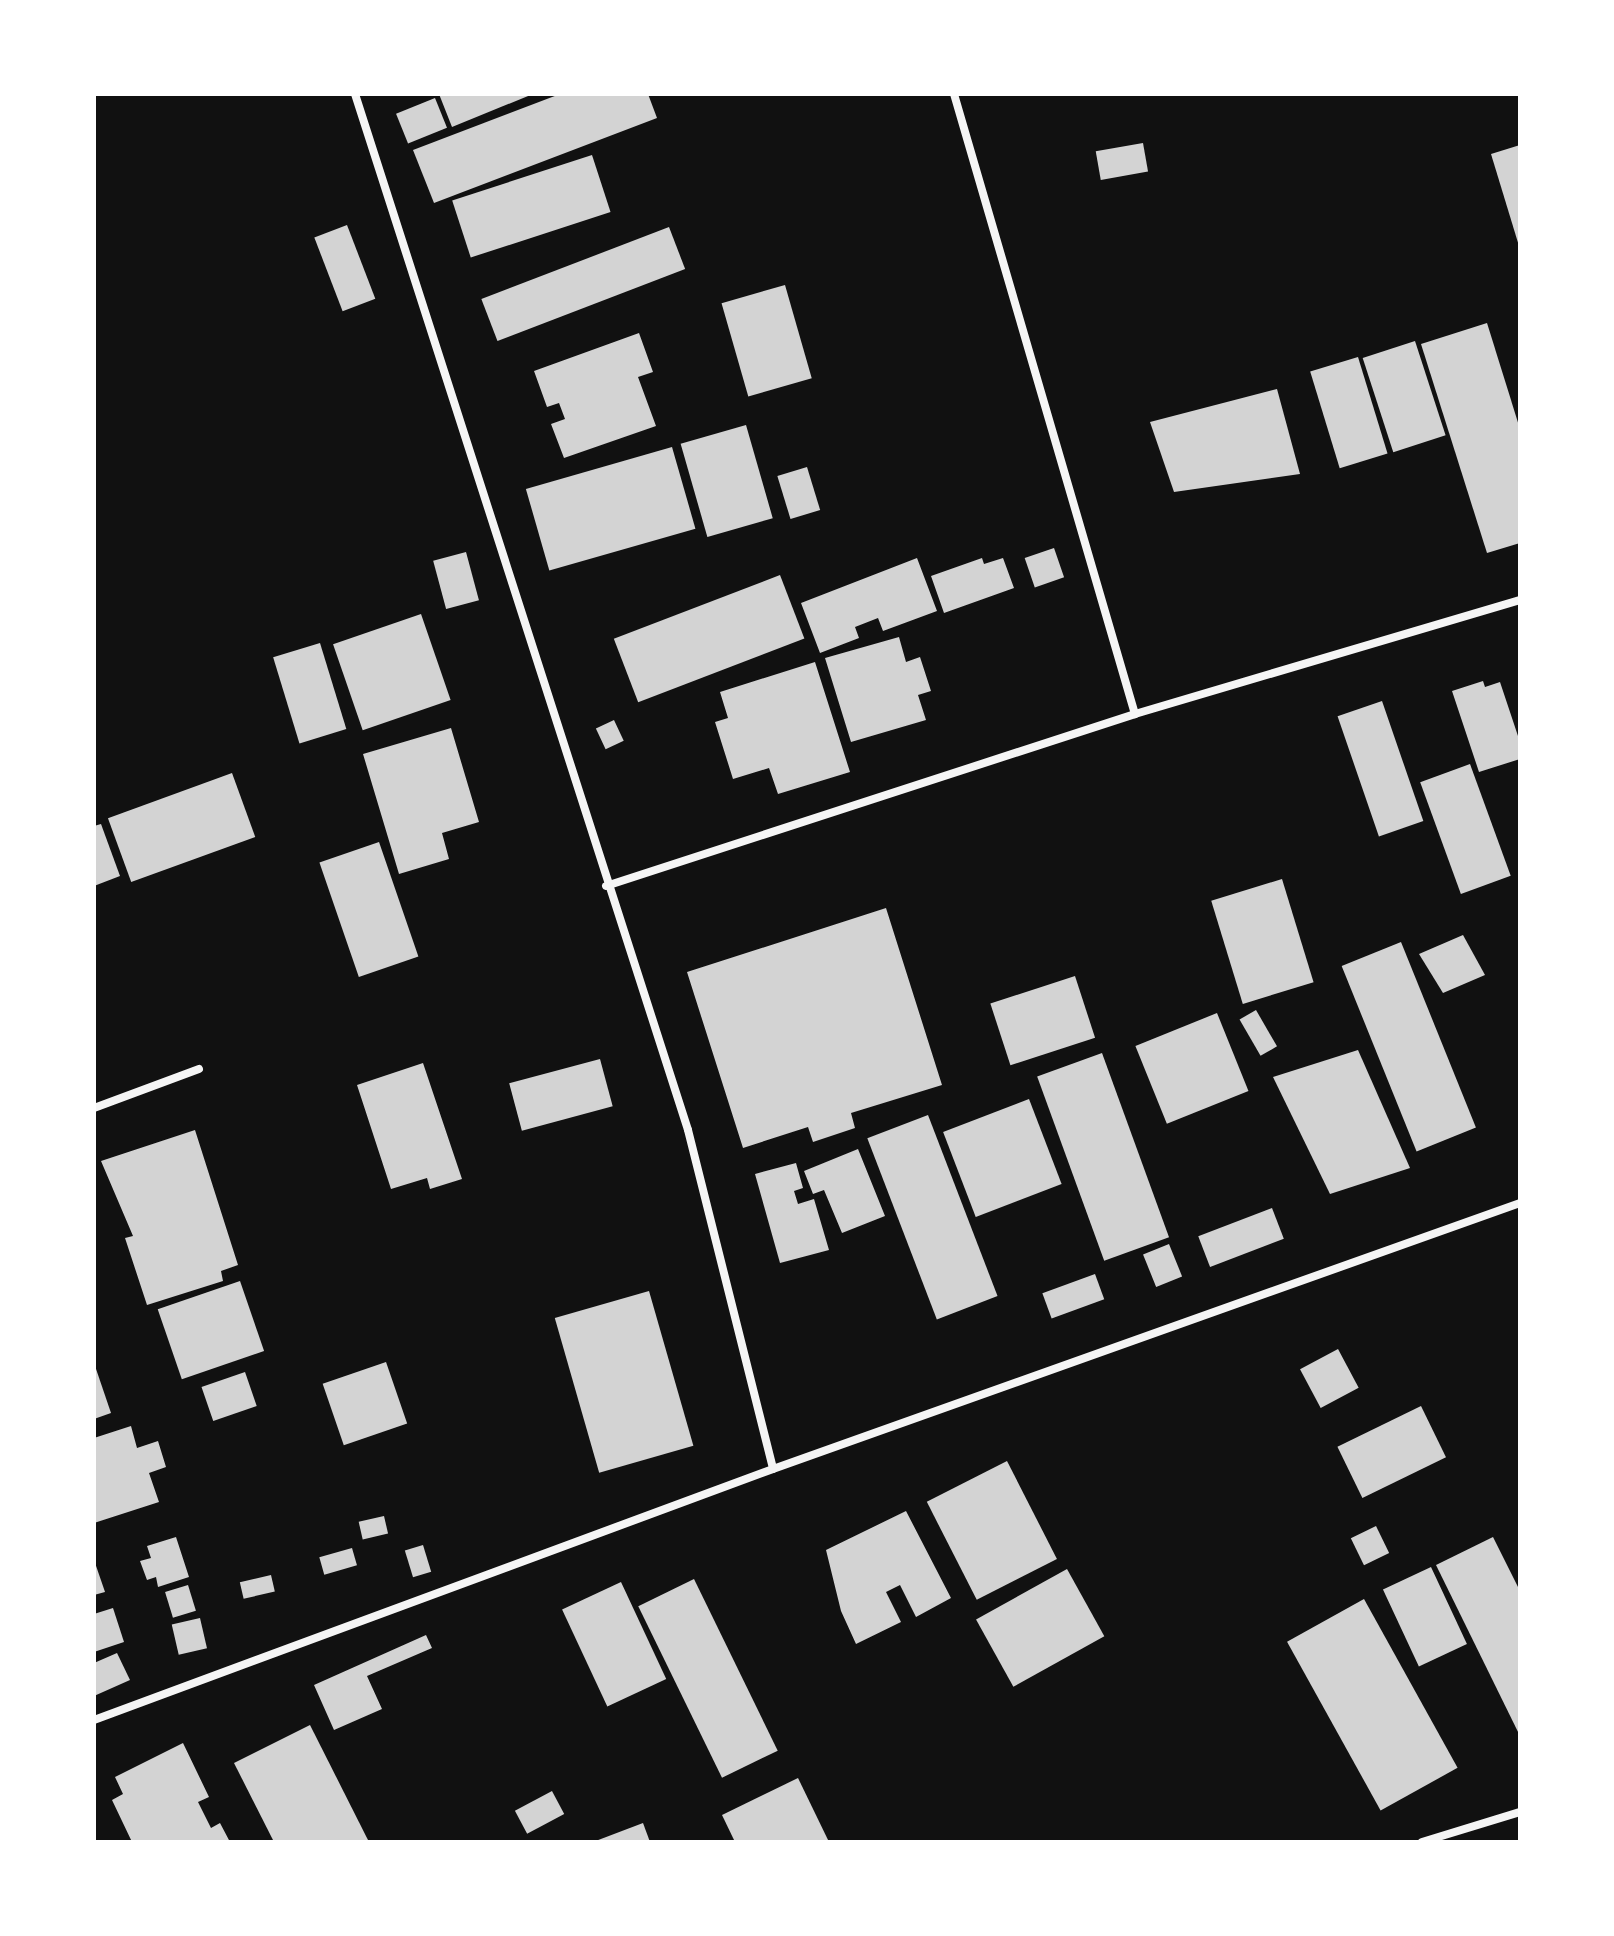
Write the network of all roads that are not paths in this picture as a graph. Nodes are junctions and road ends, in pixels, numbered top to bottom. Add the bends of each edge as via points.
1 (355, 94) edge
2 (954, 94) edge
3 (1520, 600) edge
4 (1135, 714) junction
5 (606, 886) junction
6 (199, 1069) dead end
7 (94, 1108) edge
8 (1520, 1203) edge
9 (773, 1469) junction
10 (94, 1720) edge
11 (1520, 1812) edge
12 (1422, 1842) edge

1 - 5 street
2 - 4 street
3 - 4 street
4 - 5 street
5 - 9 street via 688,1130
6 - 7 street
8 - 9 street
9 - 10 street
11 - 12 street

